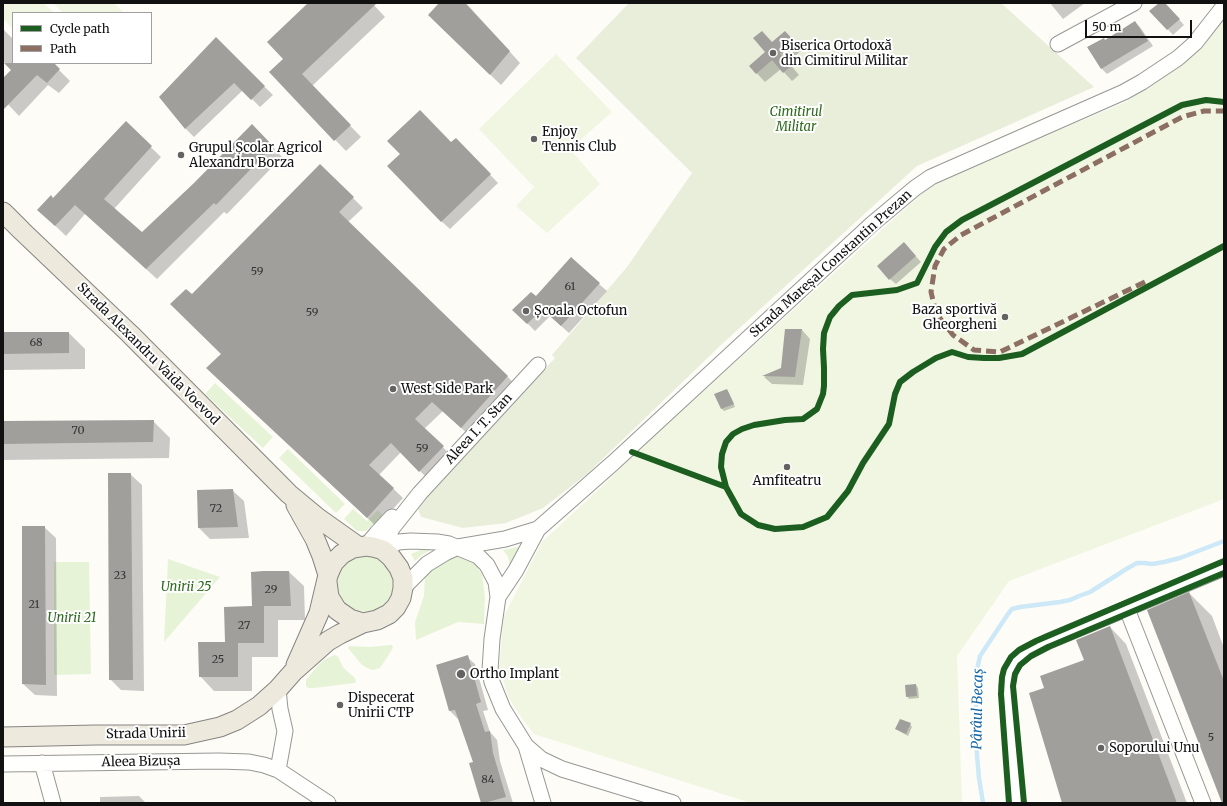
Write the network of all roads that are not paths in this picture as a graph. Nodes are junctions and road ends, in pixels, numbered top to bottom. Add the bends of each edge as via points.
1 (1134, 3) edge
2 (1224, 6) edge
3 (1058, 44) dead end
4 (3, 212) edge
5 (538, 365) dead end
6 (292, 497) junction
7 (538, 529) junction
8 (458, 547) junction
9 (372, 548) junction
10 (1224, 568) edge
11 (328, 578) junction
12 (403, 588) junction
13 (498, 597) junction
14 (1128, 609) junction
15 (363, 623) junction
16 (293, 672) junction
17 (278, 689) junction
18 (3, 737) edge
19 (526, 746) junction
20 (42, 763) junction
21 (3, 764) edge
22 (278, 770) junction
23 (53, 803) edge
24 (328, 803) edge
25 (543, 803) edge
26 (673, 803) edge
27 (1016, 803) edge
28 (1203, 803) edge

1 - 3 street
2 - 7 street, Strada Mareșal Constantin Prezan via 1195,43 1178,58 1142,82 931,177 915,188 872,224
4 - 6 main road, Strada Alexandru Vaida Voevod via 130,334
5 - 9 street, Aleea I. T. Stan
6 - 9 main road, Strada Alexandru Vaida Voevod via 313,514
6 - 11 main road, Strada Alexandru Vaida Voevod via 322,556
7 - 8 street, Strada Mareșal Constantin Prezan via 505,539
7 - 13 street
8 - 9 street, Strada Mareșal Constantin Prezan via 437,542 411,541
8 - 12 street, Strada Mareșal Constantin Prezan via 427,564
8 - 13 street via 478,556 488,565 496,582
9 - 11 main road, Strada Unirii via 347,550 334,562
9 - 12 main road via 391,557 403,578
10 - 14 street
11 - 15 main road via 329,597 337,610 350,619
11 - 16 main road, Strada Unirii via 319,612
12 - 15 main road, Strada Unirii via 401,598 389,614
13 - 19 street via 492,639 492,682 503,709
14 - 27 street via 1031,650 1011,668 1007,694
14 - 28 street
15 - 16 main road, Strada Unirii via 328,641
16 - 17 main road, Strada Unirii
17 - 18 main road, Strada Unirii via 259,706 237,720 184,735
17 - 22 street via 285,731
19 - 25 street
19 - 26 street via 541,759 562,769
20 - 21 street, Aleea Bizușa
20 - 22 street, Aleea Bizușa via 219,760 249,762
20 - 23 street
22 - 24 street, Aleea Bizușa

